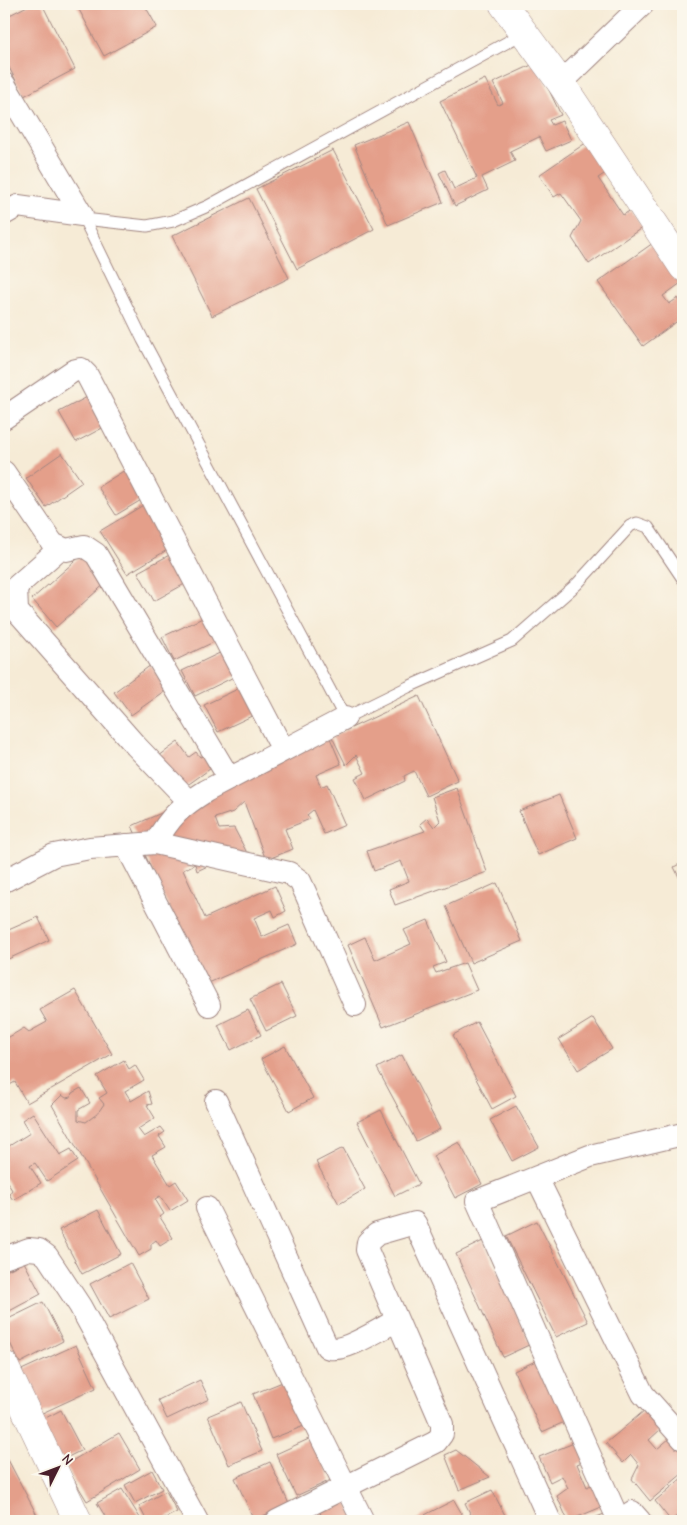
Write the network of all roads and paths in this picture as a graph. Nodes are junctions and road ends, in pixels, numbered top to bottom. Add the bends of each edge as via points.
1 (503, 4) edge
2 (643, 4) edge
3 (524, 33) junction
4 (561, 83) junction
5 (4, 84) edge
6 (4, 214) edge
7 (683, 267) edge
8 (4, 418) edge
9 (4, 472) edge
10 (59, 549) junction
11 (683, 578) edge
12 (345, 718) junction
13 (283, 750) junction
14 (229, 778) junction
15 (189, 802) junction
16 (155, 843) junction
17 (126, 844) junction
18 (4, 881) edge
19 (209, 1005) dead end
20 (355, 1005) dead end
21 (216, 1101) dead end
22 (683, 1134) edge
23 (537, 1178) junction
24 (207, 1208) dead end
25 (4, 1258) edge
26 (397, 1320) junction
27 (4, 1365) edge
28 (683, 1439) edge
29 (346, 1486) junction
30 (630, 1518) edge
31 (78, 1521) edge
32 (197, 1521) edge
33 (277, 1521) edge
34 (363, 1521) edge
35 (550, 1521) edge

1 - 3 street
2 - 4 street
3 - 4 street
3 - 12 lane via 208,206 173,221 147,226 84,219 143,340
4 - 7 street
5 - 6 street via 82,215 18,206
8 - 13 street via 73,371 81,369 88,375
9 - 10 street
10 - 14 street via 84,546 96,554
10 - 15 street via 16,587 17,611
11 - 12 lane via 648,527 637,523 630,526 577,584 512,641 408,686
12 - 13 street
13 - 14 street
14 - 15 street
15 - 16 street via 178,809
16 - 17 street
16 - 20 street via 289,873 300,881
17 - 18 street via 54,855
17 - 19 street
21 - 26 street via 327,1347 346,1346
22 - 23 street via 590,1156
23 - 28 street via 643,1394
23 - 30 street via 477,1202
24 - 29 street
25 - 32 street via 29,1249 39,1250 47,1256 80,1306
26 - 29 street via 442,1424 442,1434 436,1442
26 - 35 street via 368,1250 368,1242 377,1234 415,1222
27 - 31 street
29 - 33 street
29 - 34 street

